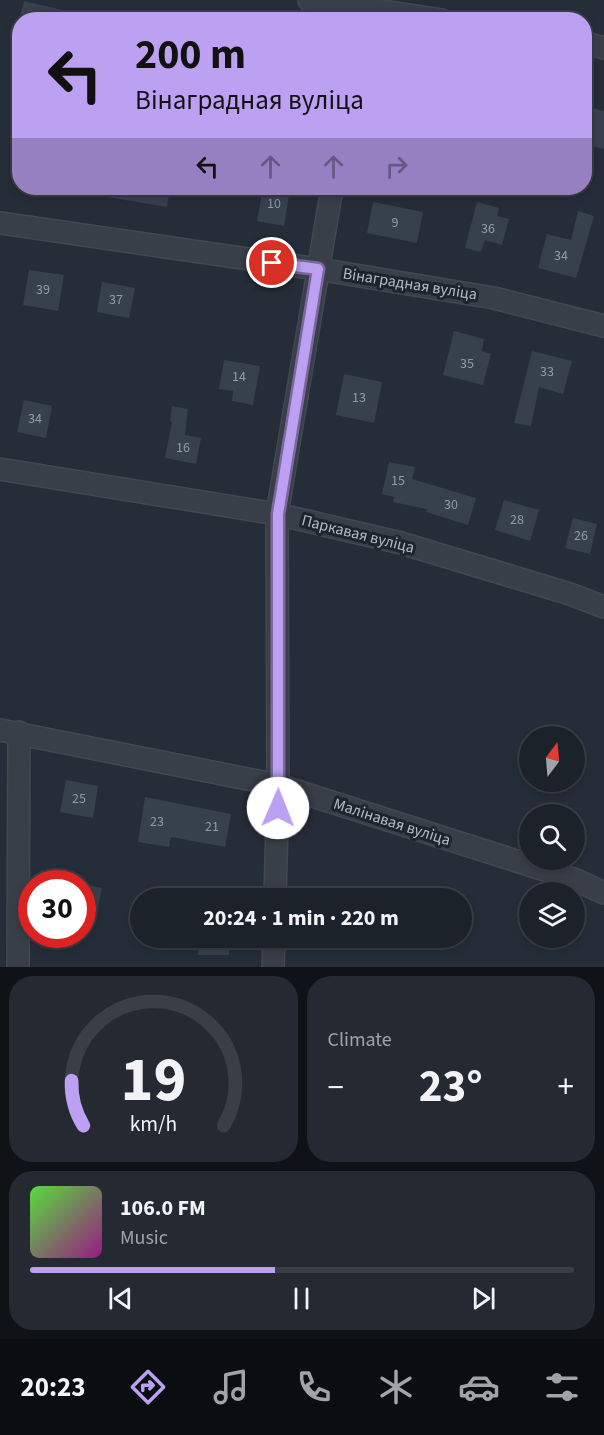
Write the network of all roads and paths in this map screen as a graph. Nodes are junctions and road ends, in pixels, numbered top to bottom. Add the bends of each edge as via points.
1 (309, 0) edge
2 (363, 9) edge
3 (385, 12) edge
4 (331, 195) edge
5 (0, 223) edge
6 (318, 269) junction
7 (604, 326) edge
8 (0, 469) edge
9 (278, 514) junction
10 (604, 607) edge
11 (9, 731) edge
12 (278, 785) junction
13 (275, 888) edge
14 (604, 893) edge
15 (274, 948) edge
16 (18, 967) edge
17 (273, 967) edge

1 - 2 street
2 - 3 street
4 - 6 street
5 - 6 street, Вінаградная вуліца
6 - 7 street, Вінаградная вуліца via 494,298
6 - 9 street
8 - 9 street, Паркавая вуліца
9 - 10 street, Паркавая вуліца via 400,543
9 - 12 street
11 - 12 street, Малінавая вуліца
11 - 16 street
12 - 13 street
12 - 14 street, Малінавая вуліца via 576,880
15 - 17 street

